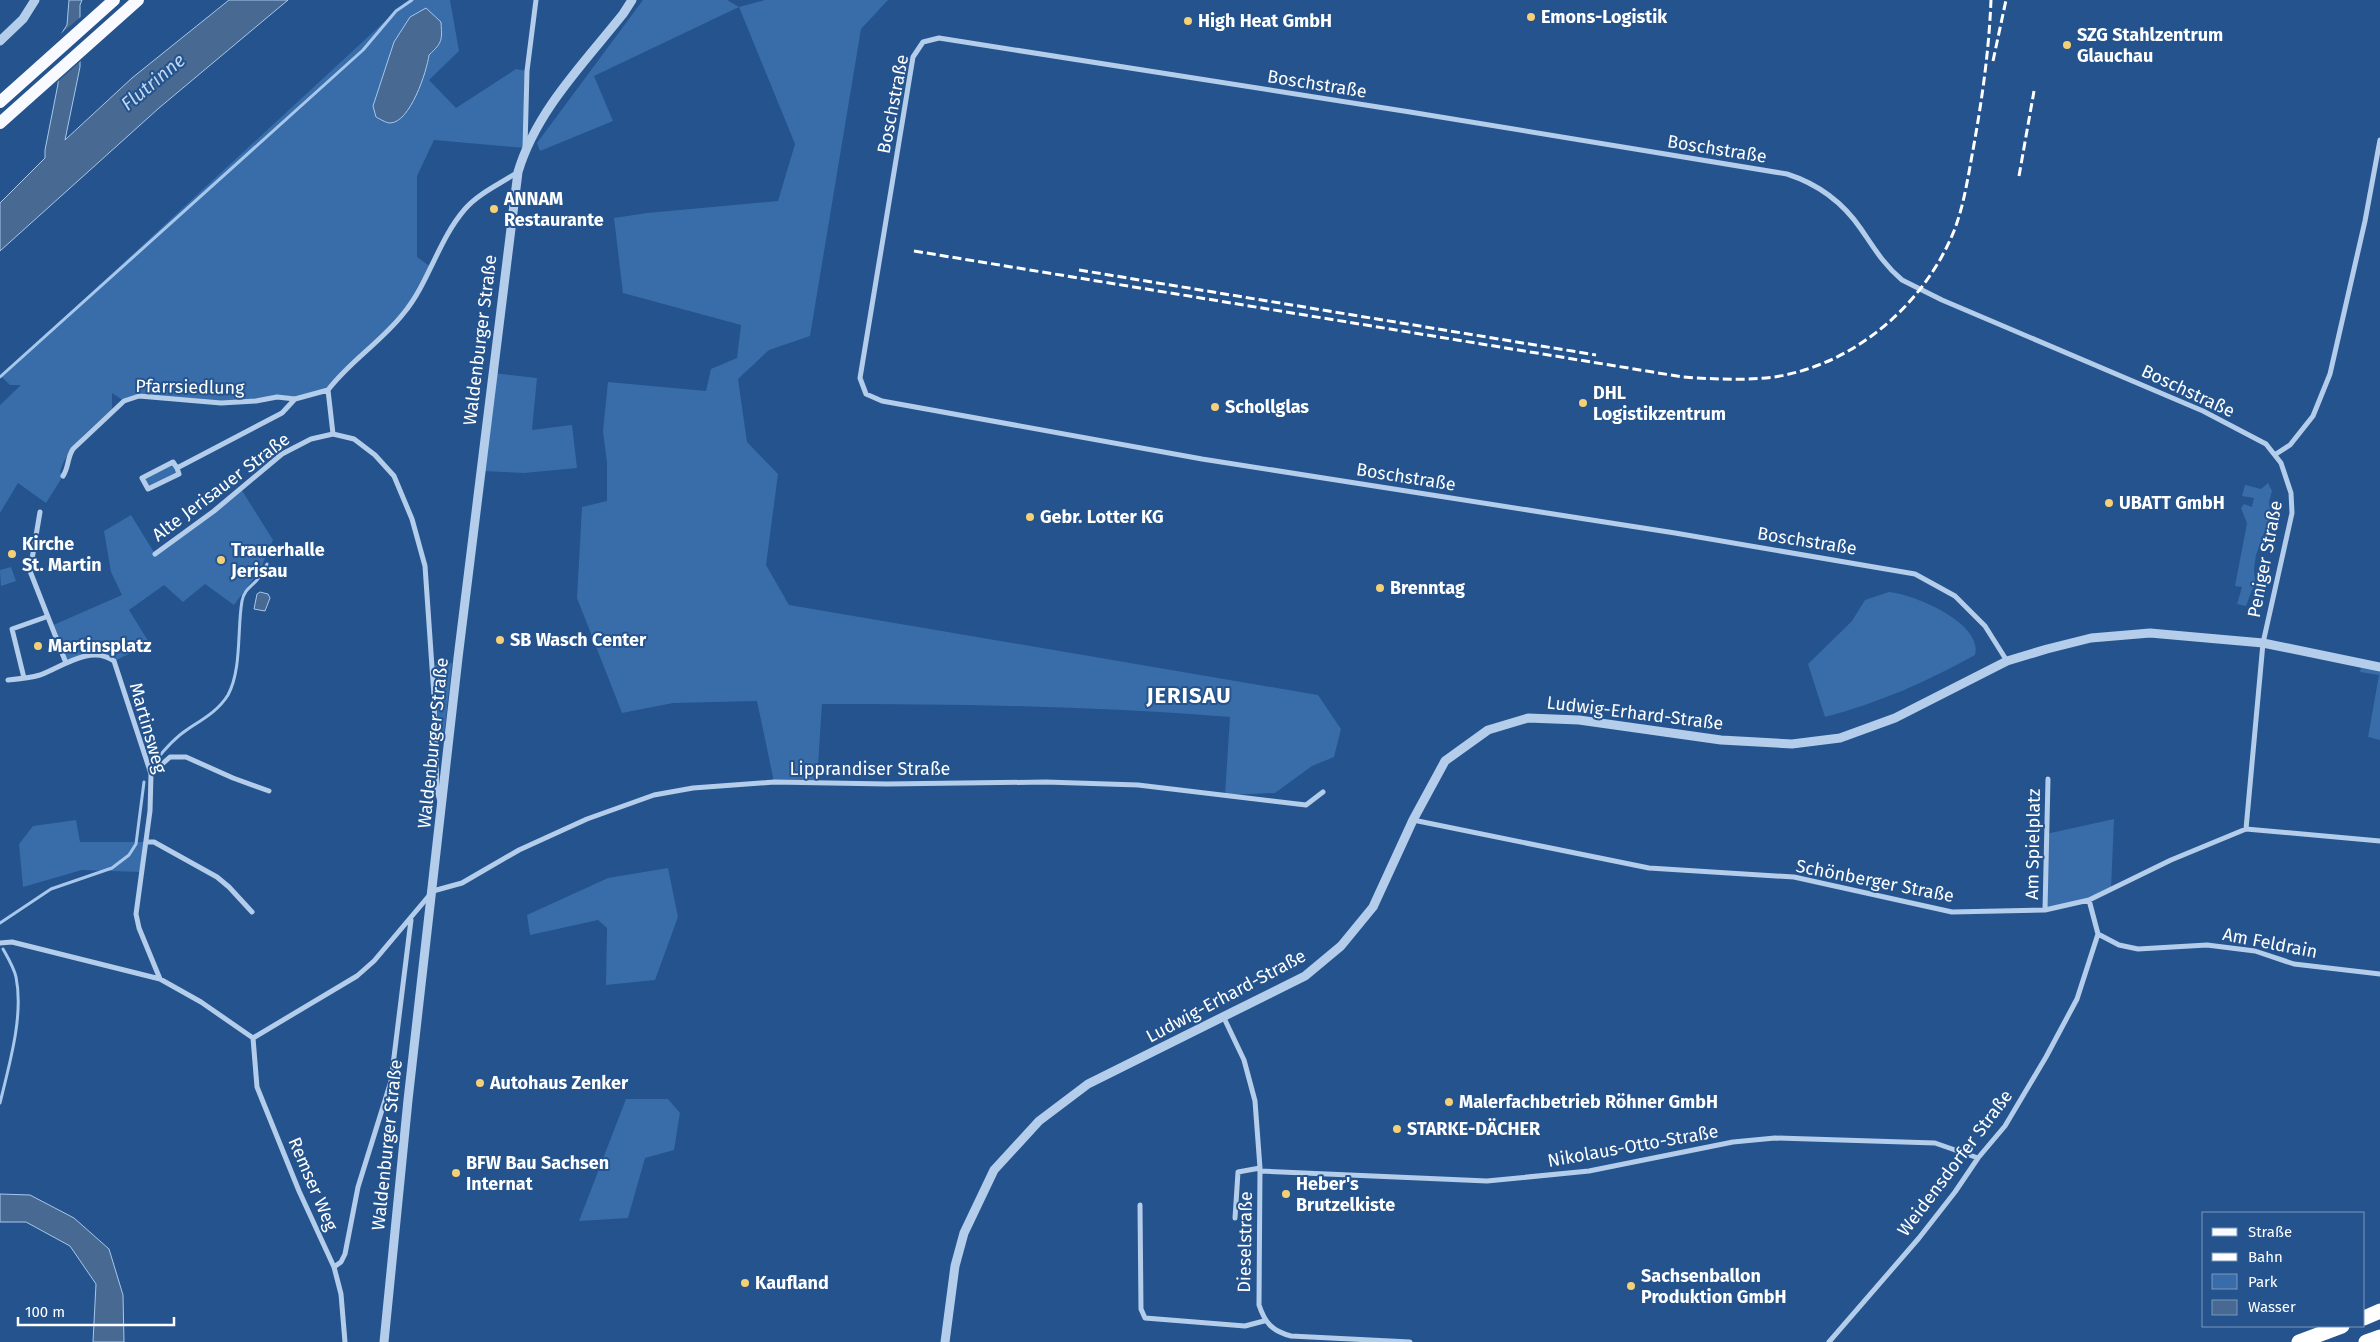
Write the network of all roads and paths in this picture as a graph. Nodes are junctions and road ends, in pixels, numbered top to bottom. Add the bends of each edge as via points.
1 (35, 0) edge
2 (114, 0) edge
3 (138, 0) edge
4 (536, 0) edge
5 (632, 0) edge
6 (0, 42) edge
7 (0, 102) edge
8 (0, 123) edge
9 (2380, 140) edge
10 (525, 148) junction
11 (518, 172) junction
12 (328, 390) junction
13 (295, 399) junction
14 (333, 434) junction
15 (2276, 454) junction
16 (177, 468) junction
17 (63, 476) dead end
18 (40, 512) dead end
19 (155, 554) dead end
20 (46, 616) junction
21 (2263, 643) junction
22 (2008, 662) junction
23 (66, 663) junction
24 (2380, 667) edge
25 (24, 678) junction
26 (8, 680) dead end
27 (151, 774) junction
28 (2048, 779) dead end
29 (270, 791) dead end
30 (1323, 792) dead end
31 (442, 807) junction
32 (1413, 820) junction
33 (2246, 829) junction
34 (2380, 841) edge
35 (146, 842) junction
36 (433, 891) junction
37 (2089, 900) junction
38 (2045, 910) junction
39 (252, 912) dead end
40 (412, 918) junction
41 (2098, 934) junction
42 (0, 943) edge
43 (2380, 974) edge
44 (160, 979) junction
45 (1224, 1018) junction
46 (254, 1038) junction
47 (1978, 1158) junction
48 (1260, 1170) junction
49 (1140, 1205) dead end
50 (1235, 1218) dead end
51 (334, 1267) junction
52 (2380, 1311) edge
53 (2365, 1318) edge
54 (1264, 1321) junction
55 (2339, 1327) edge
56 (2380, 1337) edge
57 (345, 1342) edge
58 (384, 1342) edge
59 (945, 1342) edge
60 (1410, 1342) edge
61 (1829, 1342) edge
62 (2299, 1342) edge
63 (2366, 1342) edge

1 - 6 street via 24,19
2 - 7 main road
3 - 8 main road
4 - 10 street, Waldenburger Straße via 527,71
5 - 10 street, Waldenburger Straße via 542,117
9 - 15 street via 2330,374 2313,416 2290,445
10 - 11 street, Waldenburger Straße
11 - 12 street via 466,208 402,315 341,373
11 - 31 street, Waldenburger Straße
12 - 13 street, Pfarrsiedlung
12 - 14 street
13 - 16 street, Pfarrsiedlung via 282,414
13 - 17 street, Pfarrsiedlung via 277,397 221,403 139,396 124,401 73,449
14 - 19 street, Alte Jerisauer Straße via 311,439 282,454 214,511
14 - 31 street via 354,439 375,455 394,476 412,519 425,566 437,791
15 - 21 street, Peniger Straße via 2288,481 2292,513
15 - 22 street, Boschstraße via 2266,444 2166,393 1902,280 1886,267 1860,228 1826,191 1787,174 939,38 923,42 913,56 860,378 866,394 882,402 1202,460 1675,533 1915,574 1955,596 1986,626
16 - 16 street, Pfarrsiedlung via 179,474 148,489 142,478 173,462
18 - 20 street via 30,571
20 - 23 street
20 - 25 street via 12,629
21 - 22 street, Ludwig-Erhard-Straße via 2141,634 2091,638 2046,648
21 - 24 street, Ludwig-Erhard-Straße
21 - 33 street, Peniger Straße
22 - 32 street, Ludwig-Erhard-Straße via 1895,718 1840,738 1792,744 1722,740 1579,720 1528,718 1488,730 1445,761
23 - 25 street
23 - 27 street, Martinsweg via 92,654 107,656 114,661
25 - 26 street
27 - 29 street via 170,757 186,757
27 - 35 street, Martinsweg
28 - 38 street, Am Spielplatz
30 - 36 street, Lipprandiser Straße via 1306,804 1138,785 1046,782 774,782 693,788 654,795 587,819 519,850 462,883
31 - 36 street, Waldenburger Straße
32 - 38 street, Schönberger Straße via 1649,868 1794,878 1952,912
32 - 45 street, Ludwig-Erhard-Straße via 1373,907 1341,946 1305,976
33 - 34 street, Schönberger Straße
33 - 37 street, Schönberger Straße via 2171,860
35 - 39 street via 154,842 217,877
35 - 44 street, Martinsweg via 136,914
36 - 40 street
36 - 58 street, Waldenburger Straße via 396,1202
37 - 38 street, Schönberger Straße
37 - 41 street
40 - 46 street via 358,976
40 - 51 street via 391,1081 358,1187 345,1254
41 - 43 street, Am Feldrain via 2120,945 2138,949 2207,945 2254,951 2294,964
41 - 47 street, Weidensdorfer Straße via 2077,999 2064,1025 2005,1126
42 - 44 street via 21,944
44 - 46 street
45 - 48 street, Dieselstraße via 1244,1060 1256,1101
45 - 59 street, Ludwig-Erhard-Straße via 1088,1084 1038,1121 994,1170 962,1241 955,1266
46 - 51 street, Remser Weg via 257,1087
47 - 48 street, Nikolaus-Otto-Straße via 1935,1143 1775,1138 1733,1142 1589,1171 1487,1181
47 - 61 street, Weidensdorfer Straße via 1925,1230
48 - 50 street, Nikolaus-Otto-Straße via 1238,1172
48 - 54 street, Dieselstraße via 1259,1305
49 - 54 street via 1141,1309 1145,1318 1245,1326
51 - 57 street, Remser Weg via 341,1294
52 - 53 highway
54 - 60 street via 1276,1332 1291,1336
55 - 62 highway
56 - 63 highway

